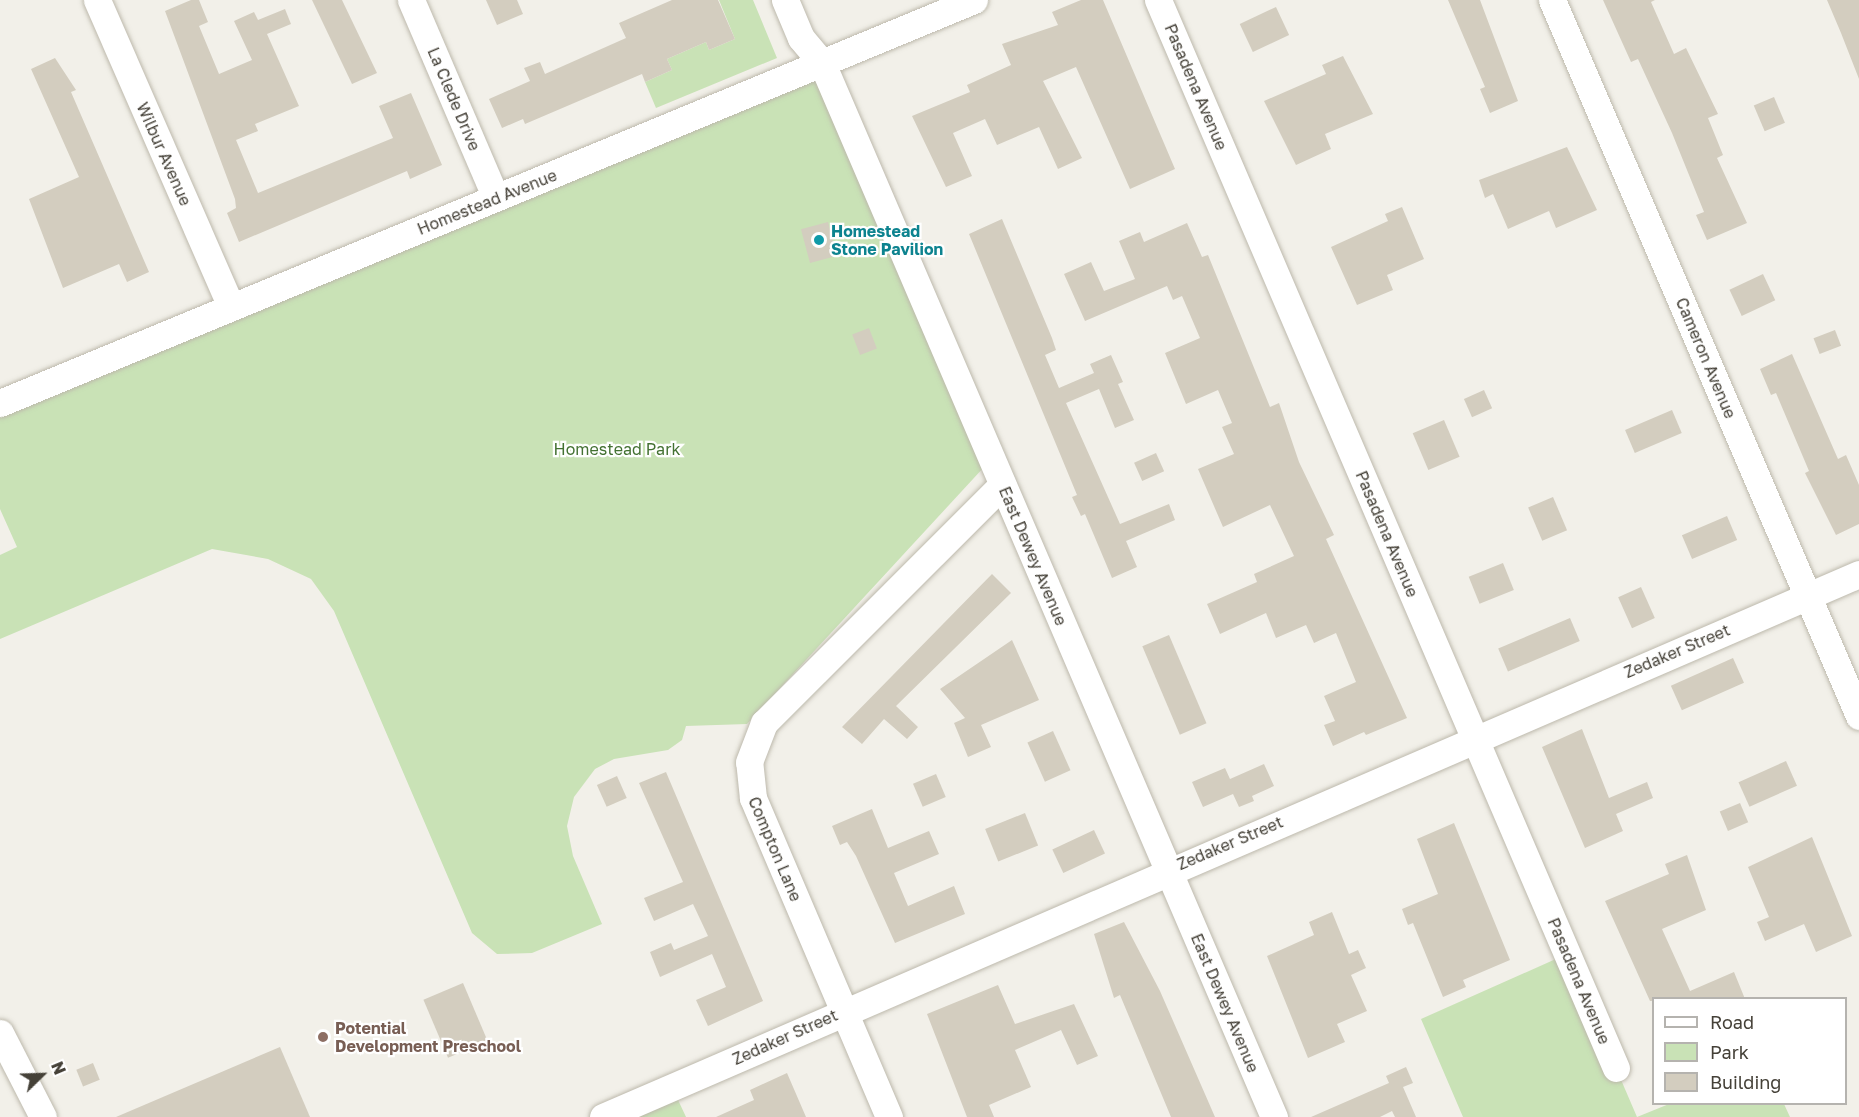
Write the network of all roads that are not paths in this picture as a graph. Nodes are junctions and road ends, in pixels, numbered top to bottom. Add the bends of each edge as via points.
1 (97, 0) edge
2 (411, 0) edge
3 (784, 0) edge
4 (974, 0) edge
5 (1158, 0) edge
6 (1552, 0) edge
7 (822, 63) junction
8 (496, 198) junction
9 (231, 307) junction
10 (0, 403) edge
11 (1002, 485) junction
12 (1859, 574) edge
13 (1807, 595) junction
14 (1859, 716) edge
15 (1474, 738) junction
16 (1168, 869) junction
17 (843, 1011) junction
18 (0, 1033) edge
19 (1616, 1068) dead end
20 (43, 1117) edge
21 (603, 1117) edge
22 (889, 1117) edge
23 (1274, 1117) edge

1 - 9 street, Wilbur Avenue
2 - 8 street, La Clede Drive
3 - 7 street, East Dewey Avenue via 801,38
4 - 7 street, Homestead Avenue
5 - 15 street, Pasadena Avenue
6 - 13 street, Cameron Avenue
7 - 8 street, Homestead Avenue
7 - 11 street, East Dewey Avenue
8 - 9 street, Homestead Avenue
9 - 10 street, Homestead Avenue
11 - 16 street, East Dewey Avenue
11 - 17 street, Compton Lane via 764,723 753,742 748,780 753,798
12 - 13 street, Zedaker Street
13 - 14 street, Cameron Avenue
13 - 15 street, Zedaker Street
15 - 16 street, Zedaker Street
15 - 19 street, Pasadena Avenue
16 - 17 street, Zedaker Street
16 - 23 street, East Dewey Avenue
17 - 21 street, Zedaker Street
17 - 22 street, Compton Lane
18 - 20 street

